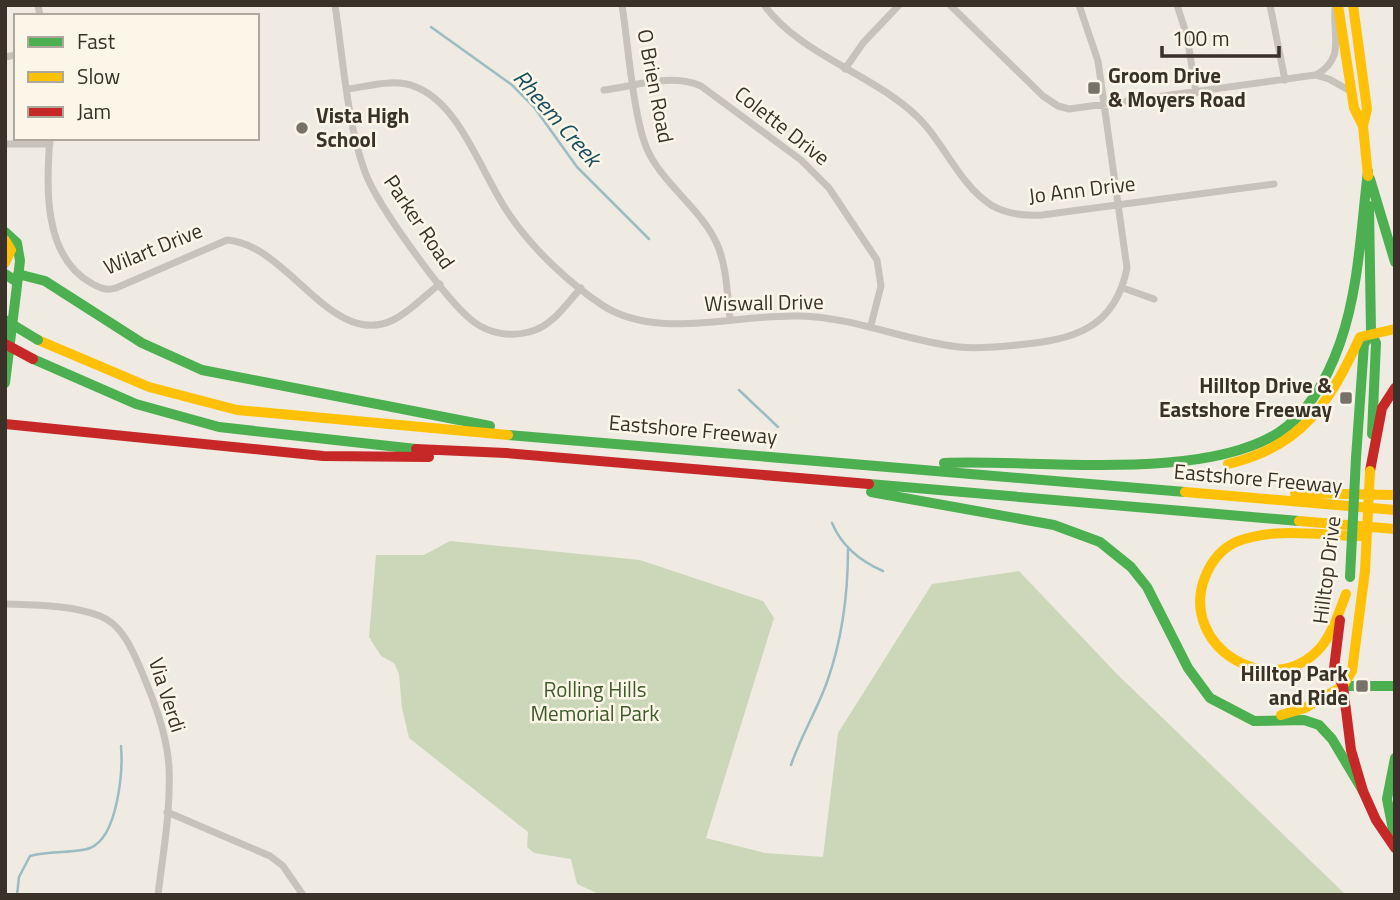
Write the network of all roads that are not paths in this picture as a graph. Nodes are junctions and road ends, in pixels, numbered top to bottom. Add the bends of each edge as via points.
1 (335, 5) edge
2 (622, 5) edge
3 (764, 5) edge
4 (899, 5) edge
5 (950, 5) edge
6 (1079, 5) edge
7 (1177, 5) edge
8 (1270, 5) edge
9 (1336, 5) edge
10 (1353, 5) edge
11 (845, 69) junction
12 (1315, 75) junction
13 (1285, 80) junction
14 (634, 86) junction
15 (348, 89) junction
16 (604, 90) dead end
17 (1352, 92) junction
18 (1196, 93) junction
19 (1105, 107) junction
20 (1363, 125) junction
21 (50, 141) edge
22 (5, 144) edge
23 (1368, 171) junction
24 (1273, 184) dead end
25 (1119, 204) junction
26 (5, 232) edge
27 (5, 240) edge
28 (1395, 262) edge
29 (5, 263) edge
30 (5, 274) edge
31 (18, 278) junction
32 (440, 284) junction
33 (580, 288) junction
34 (1123, 288) junction
35 (1154, 299) dead end
36 (730, 318) junction
37 (5, 320) edge
38 (871, 325) junction
39 (1395, 329) edge
40 (1371, 332) junction
41 (5, 344) edge
42 (5, 383) edge
43 (1395, 388) edge
44 (5, 424) edge
45 (551, 437) junction
46 (506, 453) junction
47 (1161, 464) junction
48 (887, 466) junction
49 (1370, 471) junction
50 (815, 479) junction
51 (1177, 491) junction
52 (1395, 495) edge
53 (1395, 510) edge
54 (1395, 529) edge
55 (1395, 535) edge
56 (1346, 594) junction
57 (5, 604) edge
58 (1395, 685) edge
59 (1343, 686) junction
60 (1228, 708) junction
61 (1395, 758) edge
62 (1363, 792) junction
63 (167, 812) junction
64 (1395, 841) edge
65 (1395, 848) edge
66 (158, 895) edge
67 (303, 895) edge

1 - 15 street, Parker Road
2 - 14 street, O Brien Road
3 - 11 street, Jo Ann Drive via 795,37
4 - 11 street
5 - 19 street via 1058,106
6 - 19 street, Wiswall Drive via 1098,61
7 - 18 street
8 - 13 street
9 - 12 street via 1336,54 1330,66
9 - 17 main road, Hilltop Drive
10 - 20 main road, Hilltop Drive via 1367,109
11 - 25 street, Jo Ann Drive via 914,114 991,205 1026,216
12 - 13 street
12 - 17 street
13 - 18 street
14 - 16 street, Colette Drive
14 - 36 street, O Brien Road via 653,160 717,243
14 - 38 street, Colette Drive via 676,79 701,86 818,176 877,260 881,286
15 - 32 street, Parker Road via 370,182 380,203
15 - 33 street, Wiswall Drive via 395,82 437,99 510,217
17 - 20 main road, Hilltop Drive
18 - 19 street
19 - 25 street, Wiswall Drive
20 - 23 main road, Hilltop Drive
21 - 22 street
21 - 32 street, Wilart Drive via 50,213 69,265 102,289 116,288 227,240 263,251 340,317 362,326 394,319
23 - 28 main road
23 - 40 main road, Hilltop Drive
23 - 47 main road via 1345,325 1320,386 1290,421 1257,444 1220,458
24 - 25 street, Jo Ann Drive
25 - 34 street, Wiswall Drive via 1127,268
26 - 31 main road via 17,243
27 - 29 main road via 11,250
30 - 31 main road
31 - 42 main road
31 - 45 main road via 45,281 142,344 202,370
32 - 33 street, Parker Road via 474,322 496,333 515,335 548,323
33 - 36 street, Wiswall Drive via 626,318 646,322
34 - 35 street
34 - 38 street, Wiswall Drive via 1104,317 1090,328 1031,344 960,347
36 - 38 street, Wiswall Drive via 799,316
37 - 45 main road, Eastshore Freeway, bridge via 38,340 141,385 225,409 408,429
39 - 40 main road
40 - 47 main road via 1360,337 1323,408 1282,445 1236,463
40 - 49 main road, Hilltop Drive via 1376,343
40 - 56 main road, Hilltop Drive, bridge via 1364,344
41 - 46 main road, Eastshore Freeway, bridge via 136,404 219,427 410,449
43 - 49 main road via 1382,408
44 - 46 main road via 65,426 327,459
45 - 48 main road, Eastshore Freeway
46 - 50 main road, Eastshore Freeway
47 - 48 main road
48 - 51 main road, Eastshore Freeway
49 - 59 main road, Hilltop Drive, bridge via 1365,571 1352,671
50 - 54 main road, Eastshore Freeway
50 - 60 main road via 1054,525 1100,542 1139,577 1195,679 1210,698
51 - 52 main road
51 - 53 main road, Eastshore Freeway
55 - 56 main road via 1262,536 1240,541 1221,552 1206,571 1199,610 1206,634 1220,653 1251,670 1273,672 1298,665 1317,651
56 - 59 main road, Hilltop Drive via 1334,668
57 - 63 street, Via Verdi via 101,616 120,632 132,649 160,721 169,766
58 - 59 main road
59 - 60 main road via 1284,714 1255,716
59 - 62 main road, Hilltop Drive via 1348,736
60 - 62 main road via 1254,721 1304,720 1319,725 1332,738
61 - 64 main road via 1387,801
62 - 65 main road, Hilltop Drive
63 - 66 street, Via Verdi
63 - 67 street via 270,856 284,866

